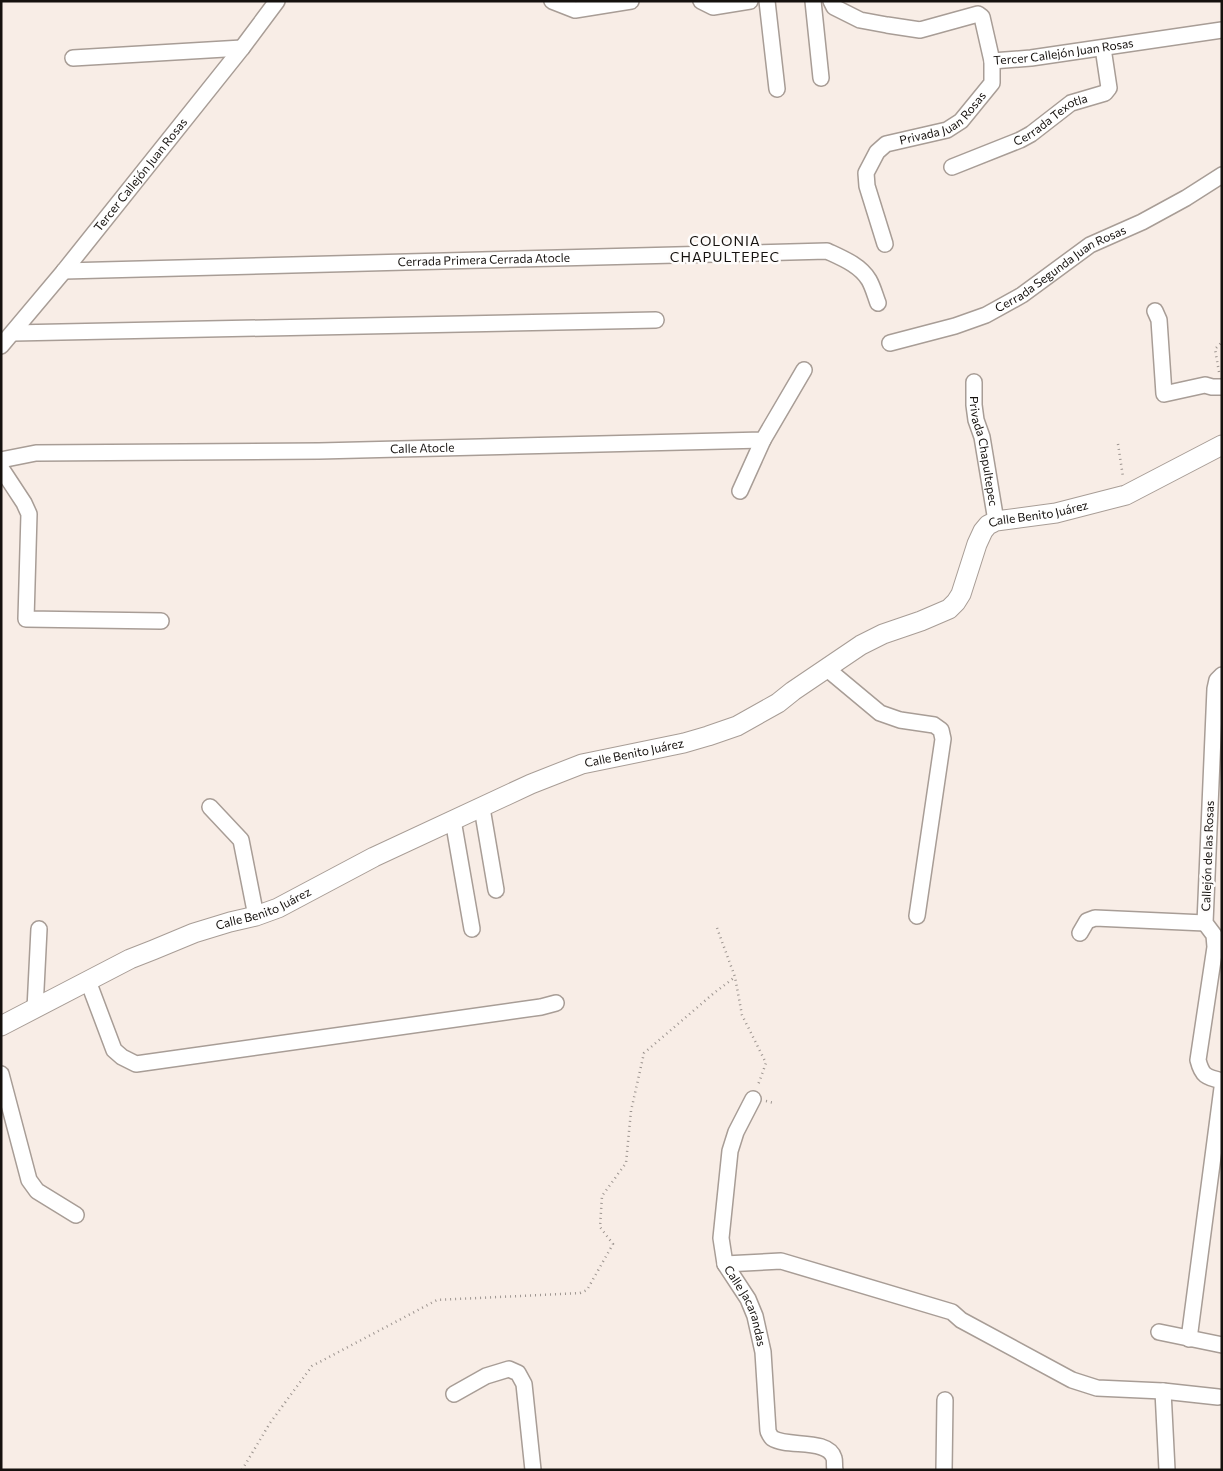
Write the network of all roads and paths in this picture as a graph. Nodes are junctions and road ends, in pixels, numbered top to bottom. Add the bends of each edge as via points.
1 (277, 1) edge
2 (552, 1) edge
3 (631, 1) edge
4 (701, 1) edge
5 (750, 1) edge
6 (768, 1) edge
7 (813, 1) edge
8 (831, 1) edge
9 (1222, 30) edge
10 (242, 48) junction
11 (1103, 48) junction
12 (72, 58) dead end
13 (992, 61) junction
14 (821, 78) dead end
15 (777, 89) dead end
16 (952, 167) dead end
17 (1222, 175) edge
18 (885, 244) dead end
19 (64, 271) junction
20 (878, 303) dead end
21 (1155, 311) dead end
22 (656, 320) dead end
23 (12, 333) junction
24 (1222, 342) edge
25 (890, 343) dead end
26 (1, 346) edge
27 (804, 370) dead end
28 (974, 382) dead end
29 (1221, 382) edge
30 (763, 440) junction
31 (1118, 444) dead end
32 (1222, 445) edge
33 (1, 460) edge
34 (1, 468) edge
35 (740, 491) dead end
36 (1126, 495) junction
37 (996, 521) junction
38 (160, 621) dead end
39 (826, 668) junction
40 (1222, 675) edge
41 (210, 807) dead end
42 (482, 808) junction
43 (453, 820) junction
44 (496, 890) dead end
45 (256, 916) junction
46 (917, 916) dead end
47 (1205, 923) junction
48 (716, 928) dead end
49 (39, 929) dead end
50 (472, 929) dead end
51 (1080, 933) dead end
52 (735, 977) junction
53 (88, 981) junction
54 (556, 1004) dead end
55 (35, 1009) junction
56 (1, 1026) edge
57 (1, 1074) edge
58 (1222, 1081) edge
59 (1222, 1088) edge
60 (754, 1099) joint
61 (76, 1215) dead end
62 (725, 1264) junction
63 (1159, 1332) dead end
64 (1189, 1338) junction
65 (1222, 1344) edge
66 (1163, 1391) junction
67 (454, 1394) dead end
68 (1218, 1397) dead end
69 (945, 1400) dead end
70 (242, 1470) edge
71 (533, 1470) edge
72 (835, 1470) edge
73 (944, 1470) edge
74 (1167, 1470) edge

1 - 10 street, Tercer Callejón Juan Rosas
2 - 3 street via 575,10
4 - 5 street via 713,7
6 - 15 street
7 - 14 street
8 - 13 street, Tercer Callejón Juan Rosas via 834,6 860,20 920,30 978,14 982,17
9 - 11 street, Tercer Callejón Juan Rosas
10 - 12 street
10 - 19 street, Tercer Callejón Juan Rosas
11 - 13 street, Tercer Callejón Juan Rosas
11 - 16 street, Cerrada Texotla via 1109,88 1105,93 1071,102 1031,134
13 - 18 street, Privada Juan Rosas via 992,83 961,121 946,130 886,144 877,152 866,179
17 - 25 street, Cerrada Segunda Juan Rosas via 1142,222 1090,245 1022,295 986,315
19 - 20 street, Cerrada Primera Cerrada Atocle via 827,251 849,262 869,279
19 - 23 street, Tercer Callejón Juan Rosas
21 - 29 street via 1159,320 1164,394 1205,385 1212,388
22 - 23 street
23 - 26 street, Tercer Callejón Juan Rosas
24 - 29 path via 1214,350
27 - 30 street
28 - 37 street, Privada Chapultepec via 976,420 982,437
30 - 33 street, Calle Atocle via 36,453
30 - 35 street
31 - 36 path
32 - 36 street, Calle Benito Juárez
34 - 38 street via 29,514 26,619
36 - 37 street, Calle Benito Juárez via 1056,513
37 - 39 street, Calle Benito Juárez via 983,531 961,594 949,609 872,639
39 - 42 street, Calle Benito Juárez via 778,703 737,726 684,742 582,764
39 - 46 street via 880,713 934,725 941,730 944,739
40 - 47 street, Callejón de las Rosas via 1215,689
41 - 45 street via 241,840
42 - 43 street, Calle Benito Juárez
42 - 44 street
43 - 45 street, Calle Benito Juárez
43 - 50 street
45 - 53 street, Calle Benito Juárez via 194,933 130,959
47 - 51 street via 1095,918 1087,921
47 - 58 street, Callejón de las Rosas via 1214,935 1215,947 1198,1060 1206,1077
48 - 52 path
49 - 55 street
52 - 60 path via 742,1015 766,1063
52 - 70 path via 644,1053 626,1163 602,1196 600,1227 612,1244 587,1290 580,1293 437,1300 312,1366 270,1423
53 - 54 street via 114,1050 136,1064
53 - 55 street, Calle Benito Juárez
55 - 56 street, Calle Benito Juárez
57 - 61 street via 29,1180 37,1191
59 - 64 street
60 - 62 street, Calle Jacarandas via 736,1132 730,1151 721,1238
62 - 66 street via 781,1261 952,1312 961,1320 1072,1380 1097,1388
62 - 72 street, Calle Jacarandas via 755,1316 763,1352 768,1431 772,1438 828,1450 834,1456
63 - 64 street
64 - 65 street
66 - 68 street
66 - 74 street
67 - 71 street via 486,1376 509,1369 518,1373 524,1384
69 - 73 street

